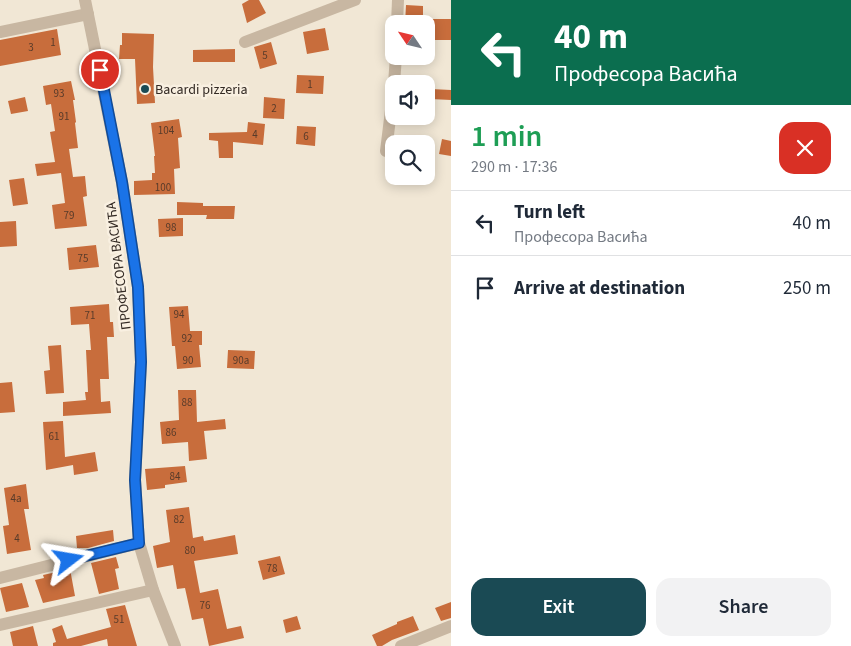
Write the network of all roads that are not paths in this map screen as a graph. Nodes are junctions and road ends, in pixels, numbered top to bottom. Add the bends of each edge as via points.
1 (85, 0) edge
2 (355, 0) edge
3 (398, 0) edge
4 (88, 14) junction
5 (397, 15) edge
6 (0, 32) edge
7 (246, 42) dead end
8 (139, 543) junction
9 (0, 578) edge
10 (153, 590) junction
11 (0, 625) edge
12 (451, 626) edge
13 (175, 646) edge
14 (401, 646) edge

1 - 4 street, ПРОФЕСОРА ВАСИЋА
2 - 7 street
3 - 5 street
4 - 6 street
4 - 8 street, ПРОФЕСОРА ВАСИЋА via 122,182 138,287 141,362 135,480
8 - 9 street
8 - 10 street, ПРОФЕСОРА ВАСИЋА
10 - 11 street
10 - 13 street, ПРОФЕСОРА ВАСИЋА
12 - 14 street

